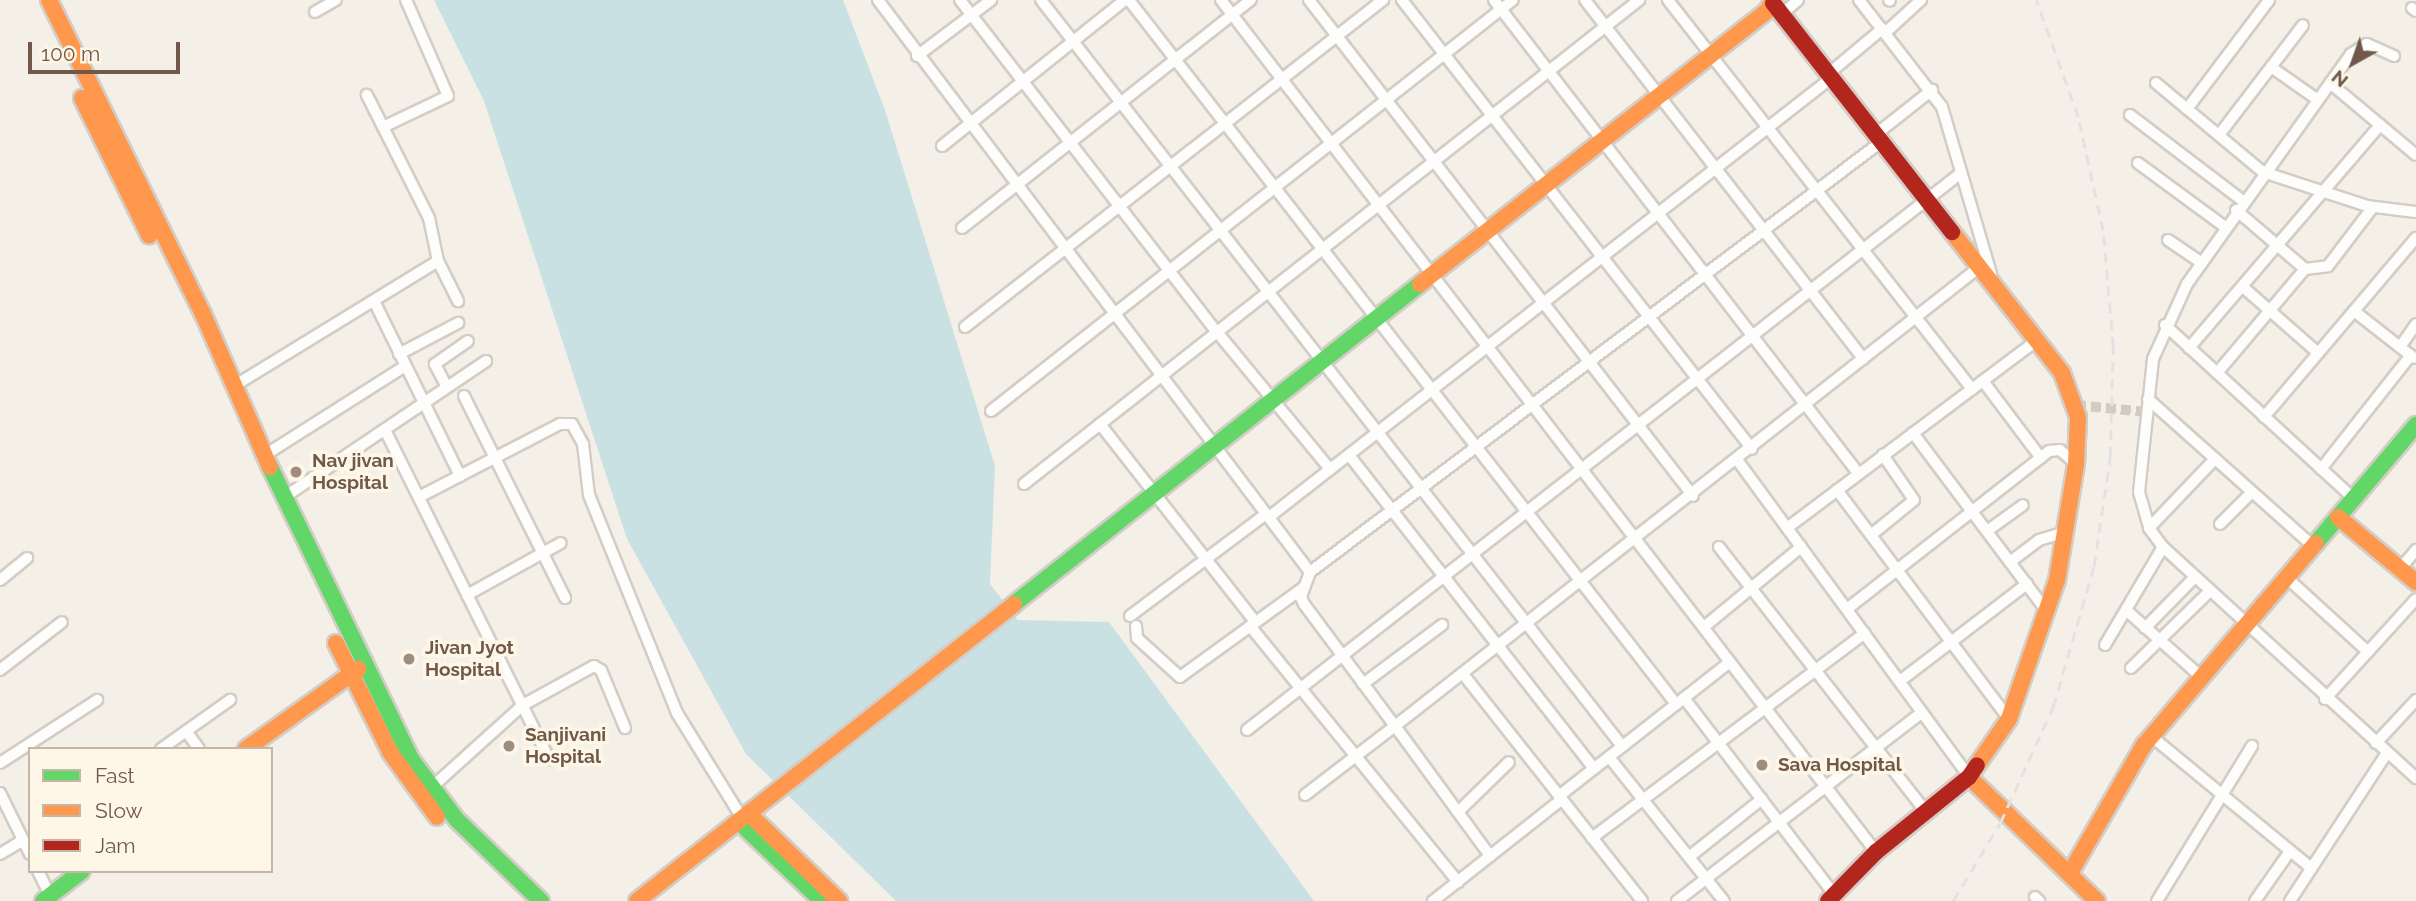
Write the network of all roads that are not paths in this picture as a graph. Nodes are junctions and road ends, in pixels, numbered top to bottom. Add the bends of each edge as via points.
1 (34, 0) edge
2 (49, 0) edge
3 (336, 0) edge
4 (406, 0) edge
5 (878, 0) edge
6 (960, 0) edge
7 (991, 0) edge
8 (1041, 0) edge
9 (1127, 0) edge
10 (1221, 0) edge
11 (1251, 0) edge
12 (1310, 0) edge
13 (1382, 0) edge
14 (1402, 0) edge
15 (1513, 0) edge
16 (1585, 0) edge
17 (1639, 0) edge
18 (1668, 0) edge
19 (1798, 0) edge
20 (1859, 0) edge
21 (1921, 0) edge
22 (2269, 0) edge
23 (1498, 5) edge
24 (1776, 6) edge
25 (315, 12) dead end
26 (971, 15) junction
27 (1232, 15) junction
28 (2303, 25) dead end
29 (1605, 27) junction
30 (1884, 31) junction
31 (1337, 36) junction
32 (1073, 41) junction
33 (1444, 54) junction
34 (1711, 55) junction
35 (917, 56) junction
36 (2394, 56) dead end
37 (1174, 60) junction
38 (2271, 67) junction
39 (1550, 72) junction
40 (1829, 77) junction
41 (1282, 79) junction
42 (1023, 81) junction
43 (2156, 83) dead end
44 (2330, 83) junction
45 (1932, 90) junction
46 (368, 95) dead end
47 (1659, 96) junction
48 (1386, 99) junction
49 (2318, 100) junction
50 (1120, 103) junction
51 (2187, 109) junction
52 (2130, 115) dead end
53 (1492, 117) junction
54 (968, 124) junction
55 (1224, 124) junction
56 (2381, 125) junction
57 (383, 127) junction
58 (1768, 128) junction
59 (2219, 135) junction
60 (1878, 138) junction
61 (1604, 139) junction
62 (1070, 142) junction
63 (1331, 142) junction
64 (942, 146) dead end
65 (2416, 155) edge
66 (1434, 162) junction
67 (2138, 163) dead end
68 (1170, 166) junction
69 (1715, 169) junction
70 (2263, 172) junction
71 (1961, 173) junction
72 (1015, 185) junction
73 (1546, 185) junction
74 (1272, 188) junction
75 (1816, 190) junction
76 (2326, 193) junction
77 (1929, 201) junction
78 (1379, 205) junction
79 (1119, 206) junction
80 (2240, 206) junction
81 (2373, 207) junction
82 (1660, 212) junction
83 (2416, 212) edge
84 (2225, 227) junction
85 (962, 228) dead end
86 (1219, 229) junction
87 (1763, 230) junction
88 (1487, 231) junction
89 (2416, 238) edge
90 (2168, 240) dead end
91 (2278, 247) junction
92 (1064, 249) junction
93 (1321, 250) junction
94 (1863, 250) junction
95 (1602, 258) junction
96 (438, 261) junction
97 (2202, 263) junction
98 (1982, 265) junction
99 (1168, 269) junction
100 (2305, 269) junction
101 (1706, 273) junction
102 (1432, 274) junction
103 (1993, 280) junction
104 (2243, 288) junction
105 (1268, 291) junction
106 (1810, 291) junction
107 (458, 300) dead end
108 (374, 301) junction
109 (1543, 303) junction
110 (2354, 311) junction
111 (1112, 312) junction
112 (2270, 312) junction
113 (1647, 316) junction
114 (1916, 318) junction
115 (1374, 320) junction
116 (458, 323) dead end
117 (2416, 324) edge
118 (2165, 325) junction
119 (965, 327) dead end
120 (1217, 332) junction
121 (1753, 335) junction
122 (2037, 340) junction
123 (468, 341) dead end
124 (1488, 346) junction
125 (2400, 347) junction
126 (2189, 348) junction
127 (2318, 353) junction
128 (399, 354) junction
129 (2413, 357) edge
130 (1863, 359) junction
131 (486, 361) dead end
132 (1322, 361) junction
133 (1588, 362) junction
134 (405, 366) junction
135 (2217, 373) junction
136 (1161, 375) junction
137 (1697, 379) junction
138 (1983, 381) junction
139 (234, 386) junction
140 (447, 387) junction
141 (1972, 389) junction
142 (1430, 392) junction
143 (464, 397) dead end
144 (1274, 398) junction
145 (2148, 399) junction
146 (423, 404) junction
147 (1532, 404) junction
148 (1806, 405) junction
149 (991, 411) dead end
150 (2264, 417) junction
151 (1100, 424) junction
152 (1638, 425) junction
153 (2416, 425) edge
154 (385, 430) junction
155 (1377, 433) junction
156 (1913, 433) junction
157 (1214, 446) junction
158 (1475, 449) junction
159 (1752, 449) junction
160 (1349, 455) junction
161 (1883, 455) junction
162 (265, 456) junction
163 (2040, 458) junction
164 (494, 459) junction
165 (2215, 459) junction
166 (1738, 461) junction
167 (2076, 464) junction
168 (1331, 469) junction
169 (1582, 469) junction
170 (2321, 469) junction
171 (1858, 473) junction
172 (460, 476) junction
173 (1024, 484) dead end
174 (1422, 489) junction
175 (1837, 490) junction
176 (2252, 492) junction
177 (1154, 493) junction
178 (1693, 496) junction
179 (419, 497) junction
180 (283, 498) junction
181 (2353, 498) junction
182 (2023, 505) dead end
183 (1393, 511) junction
184 (1972, 512) junction
185 (1525, 513) junction
186 (1268, 515) junction
187 (2337, 517) junction
188 (2220, 524) dead end
189 (1787, 528) junction
190 (2149, 528) junction
191 (1987, 531) junction
192 (2065, 532) junction
193 (1871, 535) junction
194 (1637, 540) junction
195 (561, 543) dead end
196 (2313, 546) junction
197 (1719, 547) dead end
198 (1801, 547) junction
199 (2163, 547) junction
200 (2416, 550) edge
201 (542, 554) junction
202 (1472, 555) junction
203 (27, 558) dead end
204 (1206, 559) junction
205 (2010, 562) junction
206 (2400, 569) junction
207 (1897, 570) junction
208 (1310, 572) junction
209 (1444, 577) junction
210 (2194, 578) junction
211 (2286, 578) junction
212 (0, 580) edge
213 (2416, 582) edge
214 (1580, 583) junction
215 (2027, 584) junction
216 (1303, 588) junction
217 (1751, 588) junction
218 (2209, 592) junction
219 (467, 595) junction
220 (565, 598) dead end
221 (2416, 599) edge
222 (1847, 609) junction
223 (2046, 610) junction
224 (2126, 610) junction
225 (62, 622) dead end
226 (1252, 624) junction
227 (1526, 624) junction
228 (1442, 625) dead end
229 (2244, 626) junction
230 (1704, 627) junction
231 (2145, 628) junction
232 (1865, 633) junction
233 (1950, 641) junction
234 (2159, 641) junction
235 (2105, 645) dead end
236 (1496, 646) junction
237 (2368, 652) junction
238 (1342, 656) junction
239 (1730, 662) junction
240 (2131, 668) dead end
241 (356, 669) junction
242 (0, 670) edge
243 (1815, 670) junction
244 (1463, 674) junction
245 (2200, 676) junction
246 (1900, 681) junction
247 (1363, 684) junction
248 (1300, 689) junction
249 (2325, 699) junction
250 (97, 700) dead end
251 (230, 700) dead end
252 (1680, 701) junction
253 (2416, 701) edge
254 (523, 705) junction
255 (1766, 708) junction
256 (1923, 712) junction
257 (2009, 719) junction
258 (1395, 726) junction
259 (625, 728) dead end
260 (1247, 730) dead end
261 (186, 731) junction
262 (2151, 736) junction
263 (2376, 743) junction
264 (1719, 744) junction
265 (1622, 746) junction
266 (2252, 746) dead end
267 (164, 747) edge
268 (198, 747) edge
269 (249, 747) edge
270 (1875, 748) junction
271 (2387, 753) junction
272 (1357, 755) junction
273 (1609, 757) junction
274 (549, 759) dead end
275 (1509, 762) dead end
276 (0, 763) edge
277 (1594, 769) junction
278 (1969, 777) junction
279 (2416, 778) edge
280 (1826, 786) junction
281 (431, 788) junction
282 (0, 793) edge
283 (2220, 794) junction
284 (1305, 795) dead end
285 (1561, 798) junction
286 (1762, 799) junction
287 (1645, 802) junction
288 (1458, 812) junction
289 (1927, 813) junction
290 (743, 817) junction
291 (1779, 822) junction
292 (1592, 838) junction
293 (23, 840) junction
294 (28, 850) edge
295 (2290, 851) junction
296 (1876, 852) junction
297 (0, 854) edge
298 (1490, 856) junction
299 (1689, 857) junction
300 (2311, 868) junction
301 (39, 873) edge
302 (79, 873) edge
303 (2070, 873) junction
304 (1706, 878) junction
305 (1458, 881) junction
306 (46, 898) edge
307 (1831, 898) edge
308 (520, 901) edge
309 (541, 901) edge
310 (637, 901) edge
311 (822, 901) edge
312 (839, 901) edge
313 (1433, 901) edge
314 (1642, 901) edge
315 (1677, 901) edge
316 (1724, 901) edge
317 (2097, 901) edge
318 (2157, 901) edge
319 (2255, 901) edge
320 (2290, 901) edge

1 - 241 main road
2 - 139 main road
3 - 25 street
4 - 57 street via 448,96
5 - 35 street
6 - 26 street
7 - 26 street
8 - 32 street
9 - 32 street
9 - 37 street
10 - 27 street
11 - 27 street
12 - 31 street
13 - 31 street
14 - 33 street
15 - 23 street
16 - 29 street
17 - 29 street
18 - 34 street
19 - 24 street
20 - 30 street
21 - 30 street
22 - 51 street
23 - 33 street
23 - 39 street
24 - 34 main road
24 - 40 main road
26 - 35 street
26 - 42 street
27 - 37 street
27 - 41 street
28 - 38 street
29 - 39 street
29 - 47 street
30 - 40 street
30 - 45 street
31 - 41 street
31 - 48 street
32 - 42 street
32 - 50 street
33 - 48 street
33 - 53 street
34 - 47 main road
34 - 58 street
35 - 54 street
36 - 44 street via 2378,47 2361,47
37 - 50 street
37 - 55 street
38 - 49 street
38 - 59 street
39 - 53 street
39 - 61 street
40 - 58 street
40 - 60 main road
41 - 55 street
41 - 63 street
42 - 54 street
42 - 62 street
43 - 51 street
44 - 49 street
44 - 56 street
45 - 60 street
45 - 71 street via 1942,107
46 - 57 street
47 - 61 main road
47 - 69 street
48 - 63 street
48 - 66 street
49 - 70 street
50 - 62 street
50 - 68 street
51 - 59 street
52 - 80 street
53 - 66 street
53 - 73 street
54 - 64 street
54 - 72 street
55 - 68 street
55 - 74 street
56 - 65 street
56 - 76 street
57 - 96 street via 429,218
58 - 69 street
58 - 75 street
59 - 70 street
60 - 75 street
60 - 77 main road
61 - 73 main road
61 - 82 street
62 - 72 street
62 - 79 street
63 - 74 street
63 - 78 street
66 - 78 street
66 - 88 street
67 - 84 street
68 - 79 street
68 - 86 street
69 - 82 street
69 - 87 street
70 - 76 street
70 - 80 street
71 - 77 street
71 - 103 street
72 - 85 street
72 - 92 street
73 - 88 main road
73 - 95 street
74 - 86 street
74 - 93 street
75 - 87 street
75 - 94 street
76 - 81 street
76 - 91 street
77 - 94 street
77 - 98 main road
78 - 93 street
78 - 102 street
79 - 92 street
79 - 99 street
80 - 84 street
80 - 91 street
81 - 83 street
81 - 100 street via 2328,266
82 - 95 street
82 - 101 street
84 - 97 street
86 - 99 street
86 - 105 street
87 - 101 street
87 - 106 street
88 - 102 main road
88 - 109 street
89 - 110 street
90 - 97 street
91 - 100 street
91 - 104 street
92 - 111 street
92 - 119 street
93 - 105 street
93 - 115 street
94 - 106 street
94 - 114 street
95 - 109 street
95 - 113 street
96 - 107 street
96 - 108 street
97 - 118 street
98 - 103 main road
98 - 114 street
99 - 111 street
99 - 120 street
100 - 112 street
101 - 113 street
101 - 121 street
102 - 115 main road
102 - 124 street
103 - 122 main road
104 - 112 street
104 - 126 street
105 - 120 street
105 - 132 street
106 - 121 street
106 - 130 street
108 - 128 street
108 - 139 street
109 - 124 street
109 - 133 street
110 - 125 street
110 - 127 street
111 - 136 street
111 - 149 street
112 - 127 street
112 - 135 street
113 - 133 street
113 - 137 street
114 - 130 street
114 - 141 street
115 - 132 main road
115 - 142 street
116 - 128 street
117 - 125 street
118 - 126 street
118 - 145 street via 2153,359
120 - 136 street
120 - 144 street
121 - 137 street
121 - 148 street
122 - 138 street
122 - 167 main road via 2073,393 2078,417
123 - 140 street via 435,364
124 - 142 street
124 - 147 street
125 - 129 street
126 - 135 street
127 - 150 street
128 - 134 street
129 - 170 street
130 - 148 street
131 - 140 street
132 - 144 main road
132 - 155 street
133 - 147 street
133 - 152 street
134 - 146 street
134 - 162 street
135 - 150 street
136 - 151 street
136 - 157 street
137 - 152 street
137 - 159 street
138 - 141 street
138 - 163 street
139 - 162 main road
140 - 146 street
141 - 156 street
142 - 155 street
142 - 158 street
143 - 164 street
144 - 157 main road
144 - 168 street
145 - 165 street
145 - 190 street via 2139,492
146 - 154 street
146 - 172 street
147 - 158 street
147 - 169 street
148 - 159 street
148 - 171 street
150 - 170 street
151 - 173 street
151 - 177 street
152 - 169 street
152 - 178 street
153 - 181 main road
154 - 179 street
154 - 180 street
155 - 160 street
155 - 174 street
156 - 161 street
156 - 184 street
157 - 177 main road
157 - 186 street
158 - 174 street
158 - 185 street
159 - 166 street
160 - 168 street
160 - 183 street
161 - 171 street
161 - 193 street via 1914,500
162 - 180 main road
163 - 167 street via 2055,449
163 - 184 street
164 - 172 street
164 - 201 street
164 - 290 street via 560,424 572,424 579,431 589,495 677,713
165 - 176 street
165 - 190 street
166 - 178 street
166 - 189 street
167 - 192 main road
168 - 186 street
169 - 185 street
169 - 194 street
170 - 181 street
171 - 175 street
172 - 179 street
174 - 183 street
174 - 202 street
175 - 189 street
175 - 193 street
176 - 188 street
176 - 196 street
177 - 204 street
177 - 290 main road
178 - 194 street
179 - 219 street
180 - 241 main road
181 - 187 main road
182 - 191 street
183 - 208 street
183 - 209 street
184 - 191 street
184 - 207 street
185 - 202 street
185 - 214 street
186 - 204 street
186 - 208 street
187 - 196 main road
187 - 206 main road
189 - 198 street
190 - 199 street
191 - 205 street
192 - 205 street via 2039,540
192 - 223 main road
193 - 207 street
194 - 214 street
194 - 230 street
195 - 201 street
196 - 211 main road
197 - 217 street
198 - 217 street
198 - 222 street
199 - 210 street
199 - 224 street
200 - 206 street
201 - 219 street
201 - 220 street
202 - 209 street
202 - 227 street
203 - 212 street
204 - 226 street
204 - 226 street via 1133,621 1137,638 1180,677
205 - 215 street
206 - 213 main road
207 - 222 street
207 - 233 street
208 - 216 street
209 - 236 street
209 - 238 street
210 - 218 street
210 - 231 street
211 - 229 main road
211 - 237 street
214 - 227 street
214 - 252 street
215 - 223 street
215 - 233 street
216 - 226 street
216 - 238 street via 1304,604
217 - 230 street
217 - 243 street
218 - 229 street
218 - 234 street
219 - 254 street
221 - 237 street
222 - 232 street
223 - 257 main road
224 - 231 street
224 - 235 street
225 - 242 street
226 - 248 street
227 - 236 street
227 - 265 street
228 - 247 street
229 - 245 main road
229 - 249 street
230 - 239 street
231 - 234 street
232 - 243 street
232 - 246 street
233 - 246 street
233 - 257 street
234 - 240 street
234 - 245 street
236 - 244 street
236 - 277 street
237 - 249 street
238 - 247 street
238 - 248 street
239 - 252 street
239 - 255 street
241 - 269 main road
241 - 281 main road
241 - 308 main road via 411,787
243 - 255 street
243 - 270 street
244 - 258 street
244 - 285 street
245 - 262 main road
246 - 256 street
247 - 258 street
248 - 260 street
248 - 272 street
249 - 263 street
250 - 276 street
251 - 261 street
252 - 264 street
252 - 265 street
253 - 263 street
254 - 259 street via 594,666 601,670
254 - 274 street
254 - 281 street
255 - 264 street
255 - 280 street
256 - 270 street
256 - 278 street
257 - 278 main road
258 - 272 street
258 - 288 street
261 - 267 street
261 - 268 street
262 - 283 street
262 - 303 main road
263 - 271 street
264 - 286 street
264 - 287 street
265 - 273 street
266 - 283 street
270 - 280 street
270 - 289 street
271 - 279 street
271 - 300 street
272 - 284 street
272 - 305 street
273 - 277 street
273 - 287 street
275 - 288 street
277 - 285 street
278 - 289 main road
278 - 303 main road
280 - 291 street
280 - 296 street
281 - 309 main road via 486,851
282 - 293 street
283 - 295 street
283 - 318 street
285 - 292 street
285 - 298 street
286 - 291 street
286 - 299 street
287 - 292 street
287 - 299 street
288 - 298 street
289 - 296 main road
290 - 310 main road
290 - 311 main road
290 - 312 main road
291 - 304 street
291 - 307 street
292 - 314 street
293 - 294 street
293 - 297 street
295 - 300 street
295 - 319 street
296 - 307 main road
298 - 305 street
299 - 304 street
300 - 320 street
301 - 306 street
302 - 306 main road
303 - 317 main road
304 - 315 street
304 - 316 street
305 - 313 street

